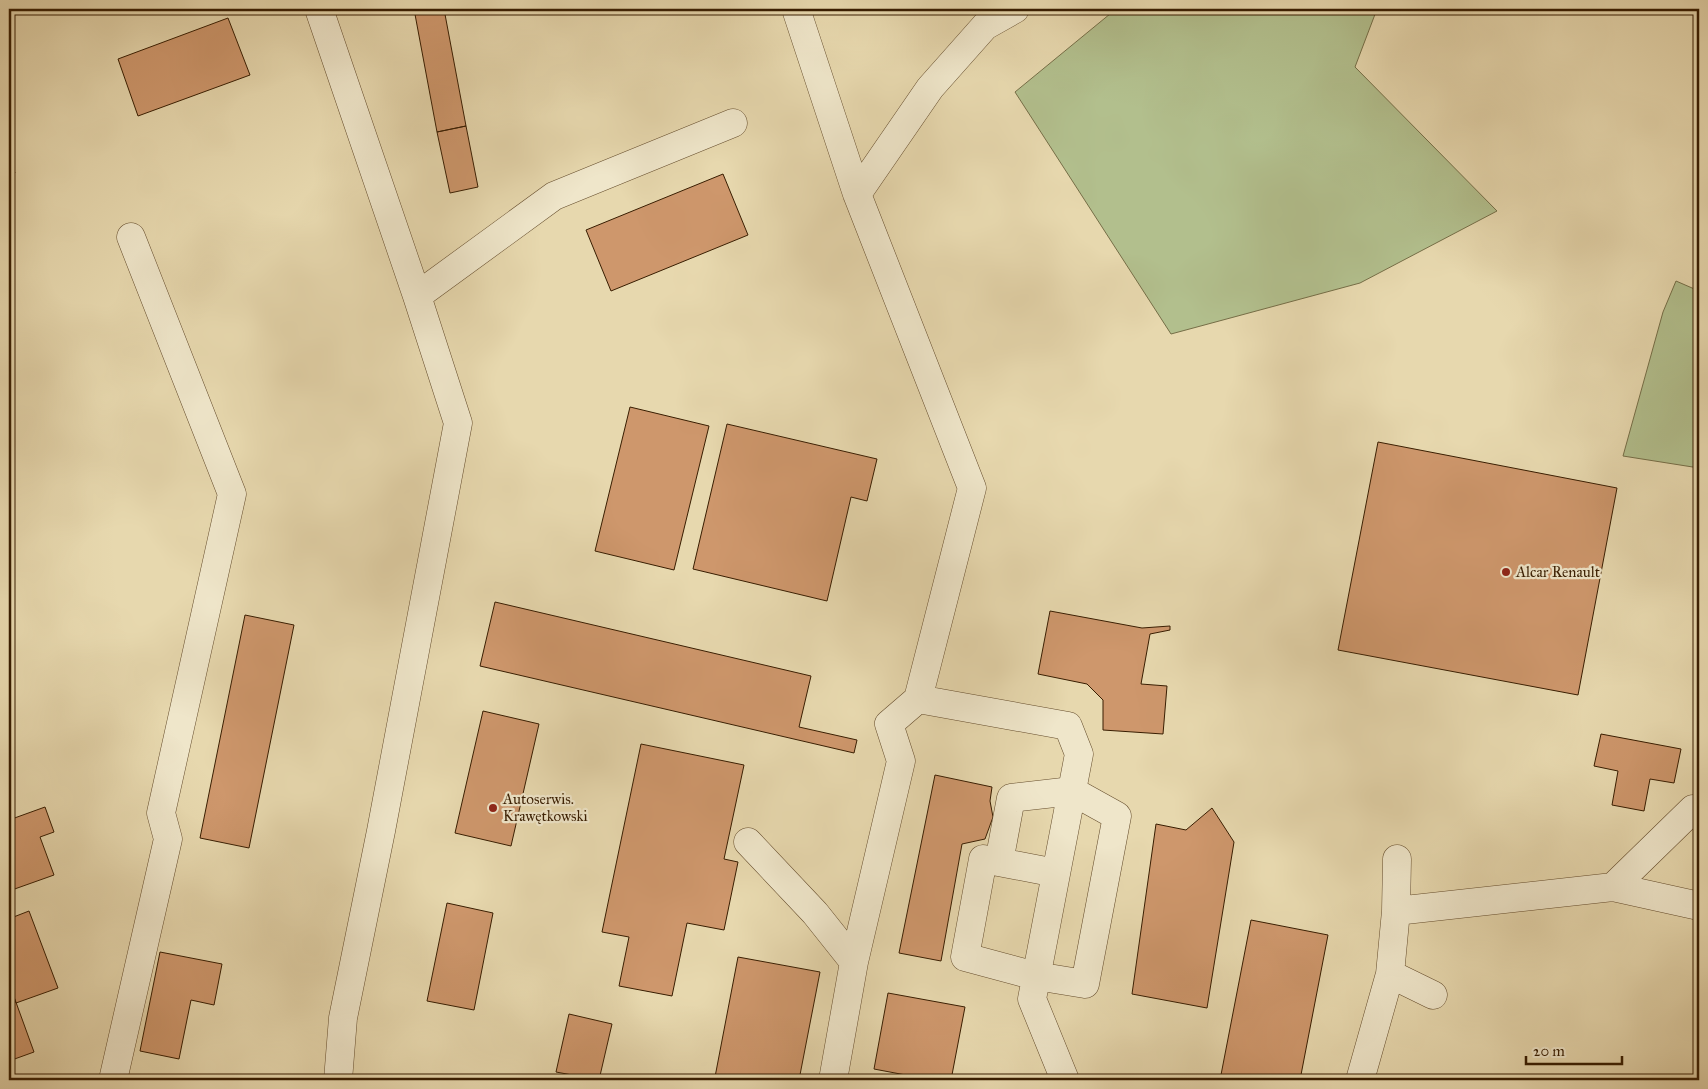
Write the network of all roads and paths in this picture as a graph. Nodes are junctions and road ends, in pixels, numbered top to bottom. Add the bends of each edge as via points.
1 (319, 9) edge
2 (796, 9) edge
3 (1015, 9) edge
4 (733, 123) dead end
5 (857, 194) junction
6 (131, 237) dead end
7 (417, 296) junction
8 (918, 699) junction
9 (1072, 791) junction
10 (1693, 809) dead end
11 (748, 842) dead end
12 (1396, 859) dead end
13 (999, 862) junction
14 (1056, 873) junction
15 (1613, 887) junction
16 (1699, 906) edge
17 (1396, 911) junction
18 (854, 962) junction
19 (1390, 974) junction
20 (1036, 976) junction
21 (1433, 995) dead end
22 (112, 1080) edge
23 (340, 1080) edge
24 (833, 1080) edge
25 (1065, 1080) edge
26 (1360, 1080) edge

1 - 7 street
2 - 5 street
3 - 5 street via 985,26 930,88
4 - 7 street via 554,196
5 - 8 street via 972,488
6 - 22 street via 232,494 161,813 168,839
7 - 23 street via 458,423 343,1018
8 - 9 street via 1068,726 1080,754
8 - 18 street via 889,724 901,762
9 - 13 street via 1011,798
9 - 14 street
9 - 20 street via 1117,816 1085,984
10 - 15 street
11 - 18 street via 815,913
12 - 17 street
13 - 14 street
13 - 20 street via 983,859 965,957
14 - 20 street
15 - 16 street
15 - 17 street
17 - 19 street
18 - 24 street
19 - 21 street
19 - 26 street
20 - 25 street via 1032,999

